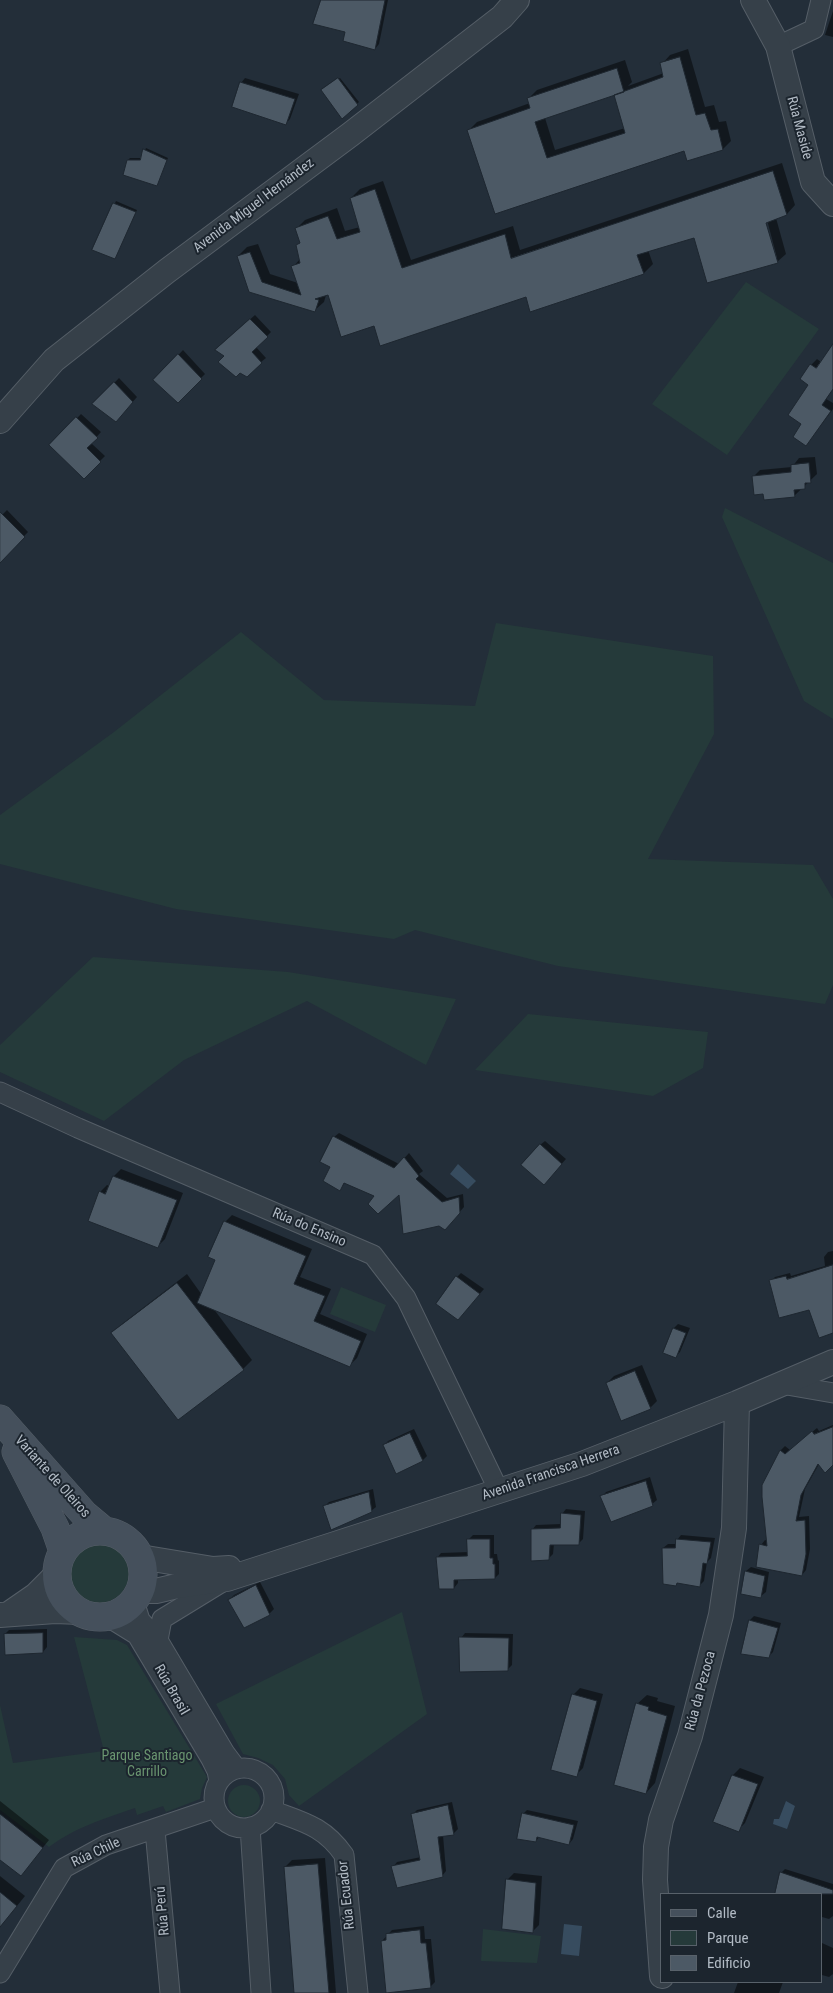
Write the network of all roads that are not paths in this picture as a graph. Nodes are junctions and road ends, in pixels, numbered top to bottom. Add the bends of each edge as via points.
1 (517, 0) edge
2 (753, 0) edge
3 (821, 0) edge
4 (778, 46) junction
5 (833, 204) edge
6 (0, 421) edge
7 (0, 1092) edge
8 (833, 1362) edge
9 (782, 1384) junction
10 (833, 1393) edge
11 (737, 1402) junction
12 (1, 1420) edge
13 (500, 1491) junction
14 (103, 1530) junction
15 (140, 1556) junction
16 (60, 1562) junction
17 (264, 1568) junction
18 (227, 1579) junction
19 (137, 1596) junction
20 (5, 1614) edge
21 (91, 1614) junction
22 (158, 1640) junction
23 (237, 1769) junction
24 (219, 1781) junction
25 (215, 1808) junction
26 (271, 1810) junction
27 (250, 1827) junction
28 (155, 1830) junction
29 (660, 1949) edge
30 (0, 1973) edge
31 (170, 1993) edge
32 (262, 1993) edge
33 (358, 1993) edge

1 - 6 street, Avenida Miguel Hernández via 502,17 54,360
2 - 4 street, Rúa Maside
3 - 4 street via 814,29
4 - 5 street, Rúa Maside via 814,182
7 - 13 street, Rúa do Ensino via 373,1256 406,1298
8 - 9 street, Avenida Francisca Herrera
9 - 10 street
9 - 11 street, Avenida Francisca Herrera
11 - 13 street, Avenida Francisca Herrera via 582,1464
11 - 29 street, Rúa da Pezoca via 734,1528 721,1615 690,1736 661,1820 656,1847
12 - 14 main road, Variante de Oleiros via 85,1515
12 - 16 main road, Variante de Oleiros via 55,1528
13 - 17 street, Avenida Francisca Herrera
14 - 15 main road via 125,1538
14 - 16 main road via 91,1531 70,1542
15 - 17 street, Avenida Francisca Herrera via 213,1569
15 - 19 main road via 143,1574
16 - 20 street via 36,1595
16 - 21 main road via 58,1585 63,1596 70,1605
17 - 18 street, Avenida Francisca Herrera
18 - 19 street, Avenida Francisca Herrera
18 - 22 street, Avenida Francisca Herrera via 162,1619
19 - 21 main road via 125,1609 114,1614
19 - 22 street, Rúa Brasil via 140,1620
20 - 21 street via 55,1610
21 - 24 street, Rúa Brasil via 116,1622 137,1635 211,1759
22 - 23 street, Rúa Brasil
23 - 24 street
23 - 26 street via 256,1771 264,1776 273,1793
24 - 25 street via 213,1799
25 - 27 street via 233,1826
25 - 28 street, Rúa Chile
26 - 27 street via 262,1822
26 - 33 street, Rúa Ecuador via 323,1831 344,1856
27 - 32 street
28 - 30 street, Rúa Chile via 106,1845 64,1868
28 - 31 street, Rúa Perú

